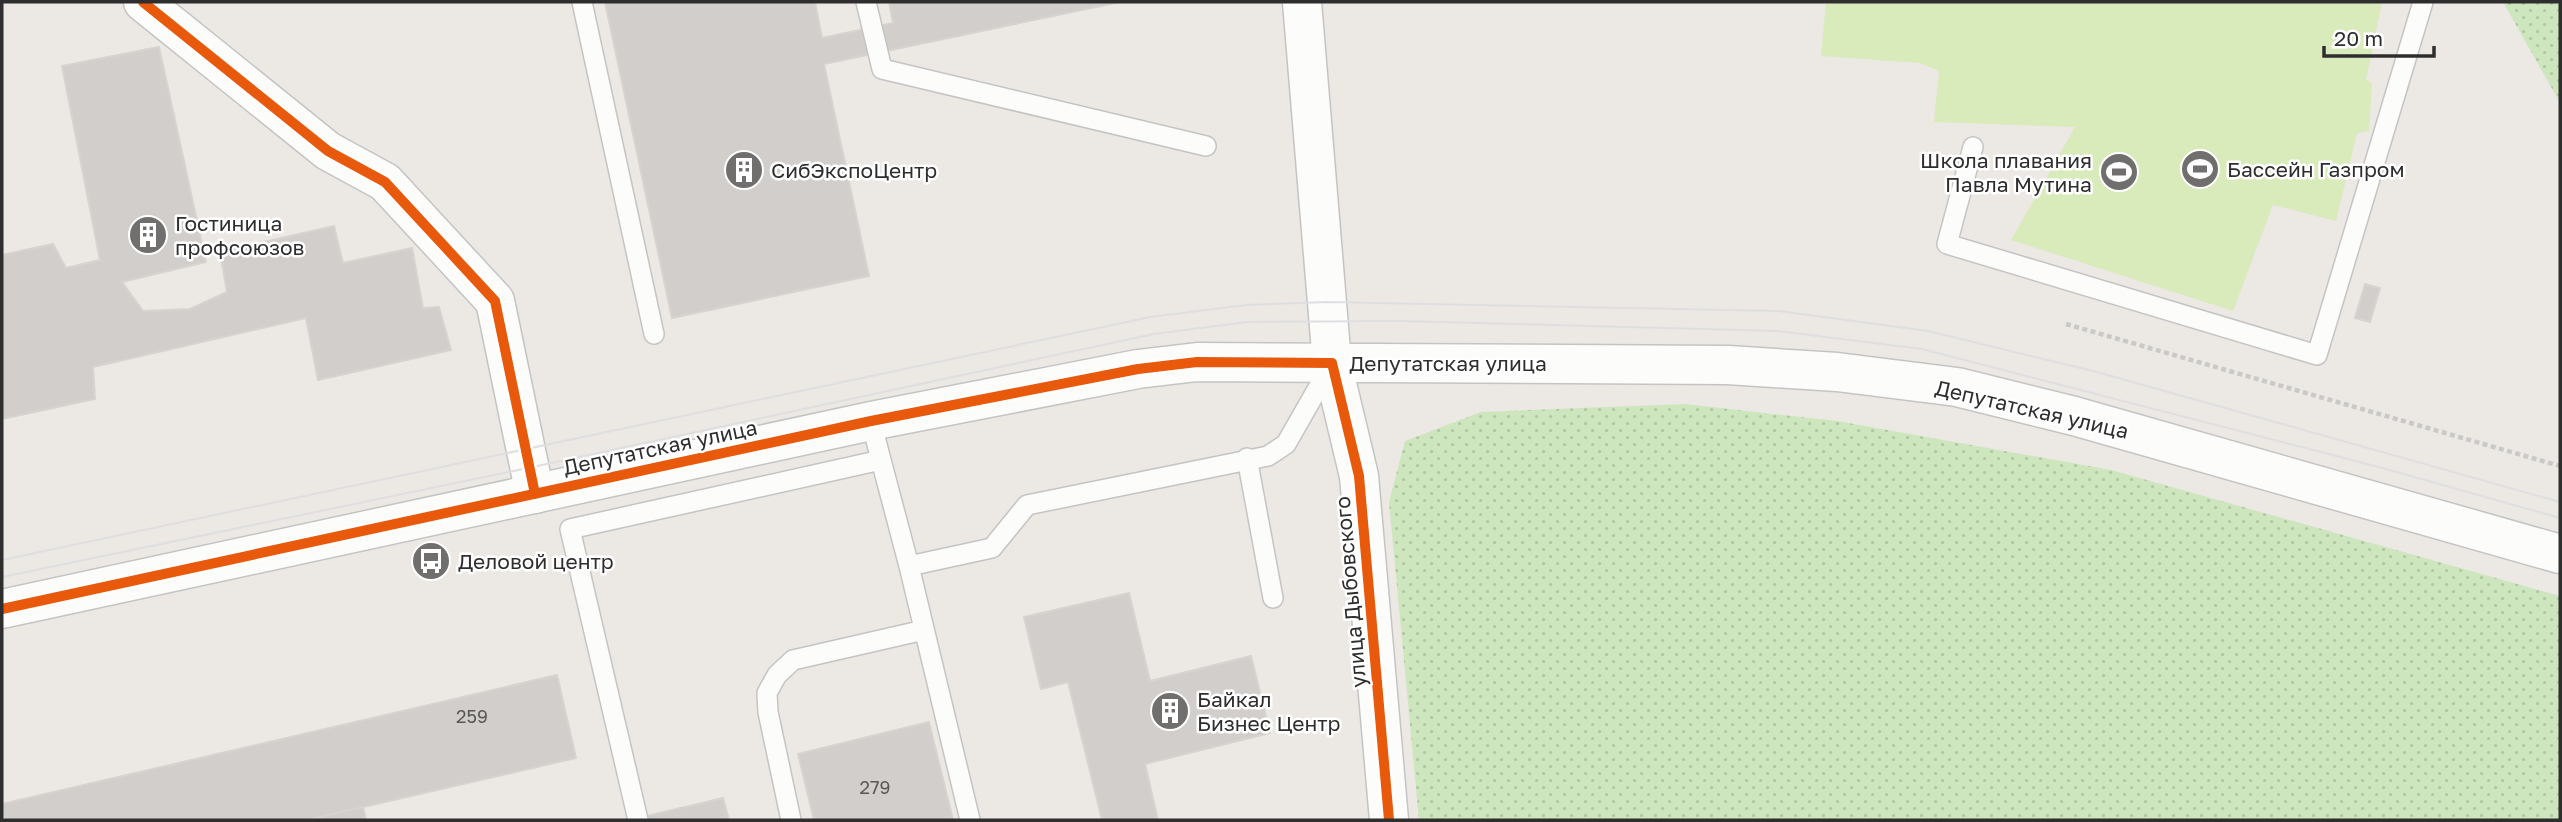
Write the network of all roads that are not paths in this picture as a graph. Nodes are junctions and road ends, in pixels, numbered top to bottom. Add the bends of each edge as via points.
1 (144, 2) edge
2 (582, 2) edge
3 (866, 2) edge
4 (1302, 2) edge
5 (2423, 2) edge
6 (1206, 146) dead end
7 (1973, 147) dead end
8 (654, 334) dead end
9 (1332, 363) junction
10 (871, 421) junction
11 (1247, 458) junction
12 (881, 460) junction
13 (535, 494) junction
14 (2560, 554) edge
15 (909, 566) junction
16 (1273, 598) dead end
17 (2, 609) edge
18 (925, 630) junction
19 (638, 820) edge
20 (792, 820) edge
21 (970, 820) edge
22 (1389, 820) edge

1 - 13 street via 328,151 386,182 495,301
2 - 8 lane
3 - 6 lane via 882,69
4 - 9 street, улица Дыбовского
5 - 7 lane via 2317,355 1947,244
9 - 10 street, Депутатская улица via 1197,362 1138,369
9 - 11 lane via 1286,444 1268,456
9 - 14 street, Депутатская улица via 1728,365 1957,387
9 - 22 street, улица Дыбовского via 1359,476
10 - 12 lane
10 - 13 street, Депутатская улица
11 - 15 lane via 1027,505 992,548
11 - 16 lane
12 - 15 lane
12 - 19 lane via 570,529
13 - 17 street, Депутатская улица
15 - 18 lane
18 - 20 lane via 793,660 776,675 766,693 768,712
18 - 21 lane

